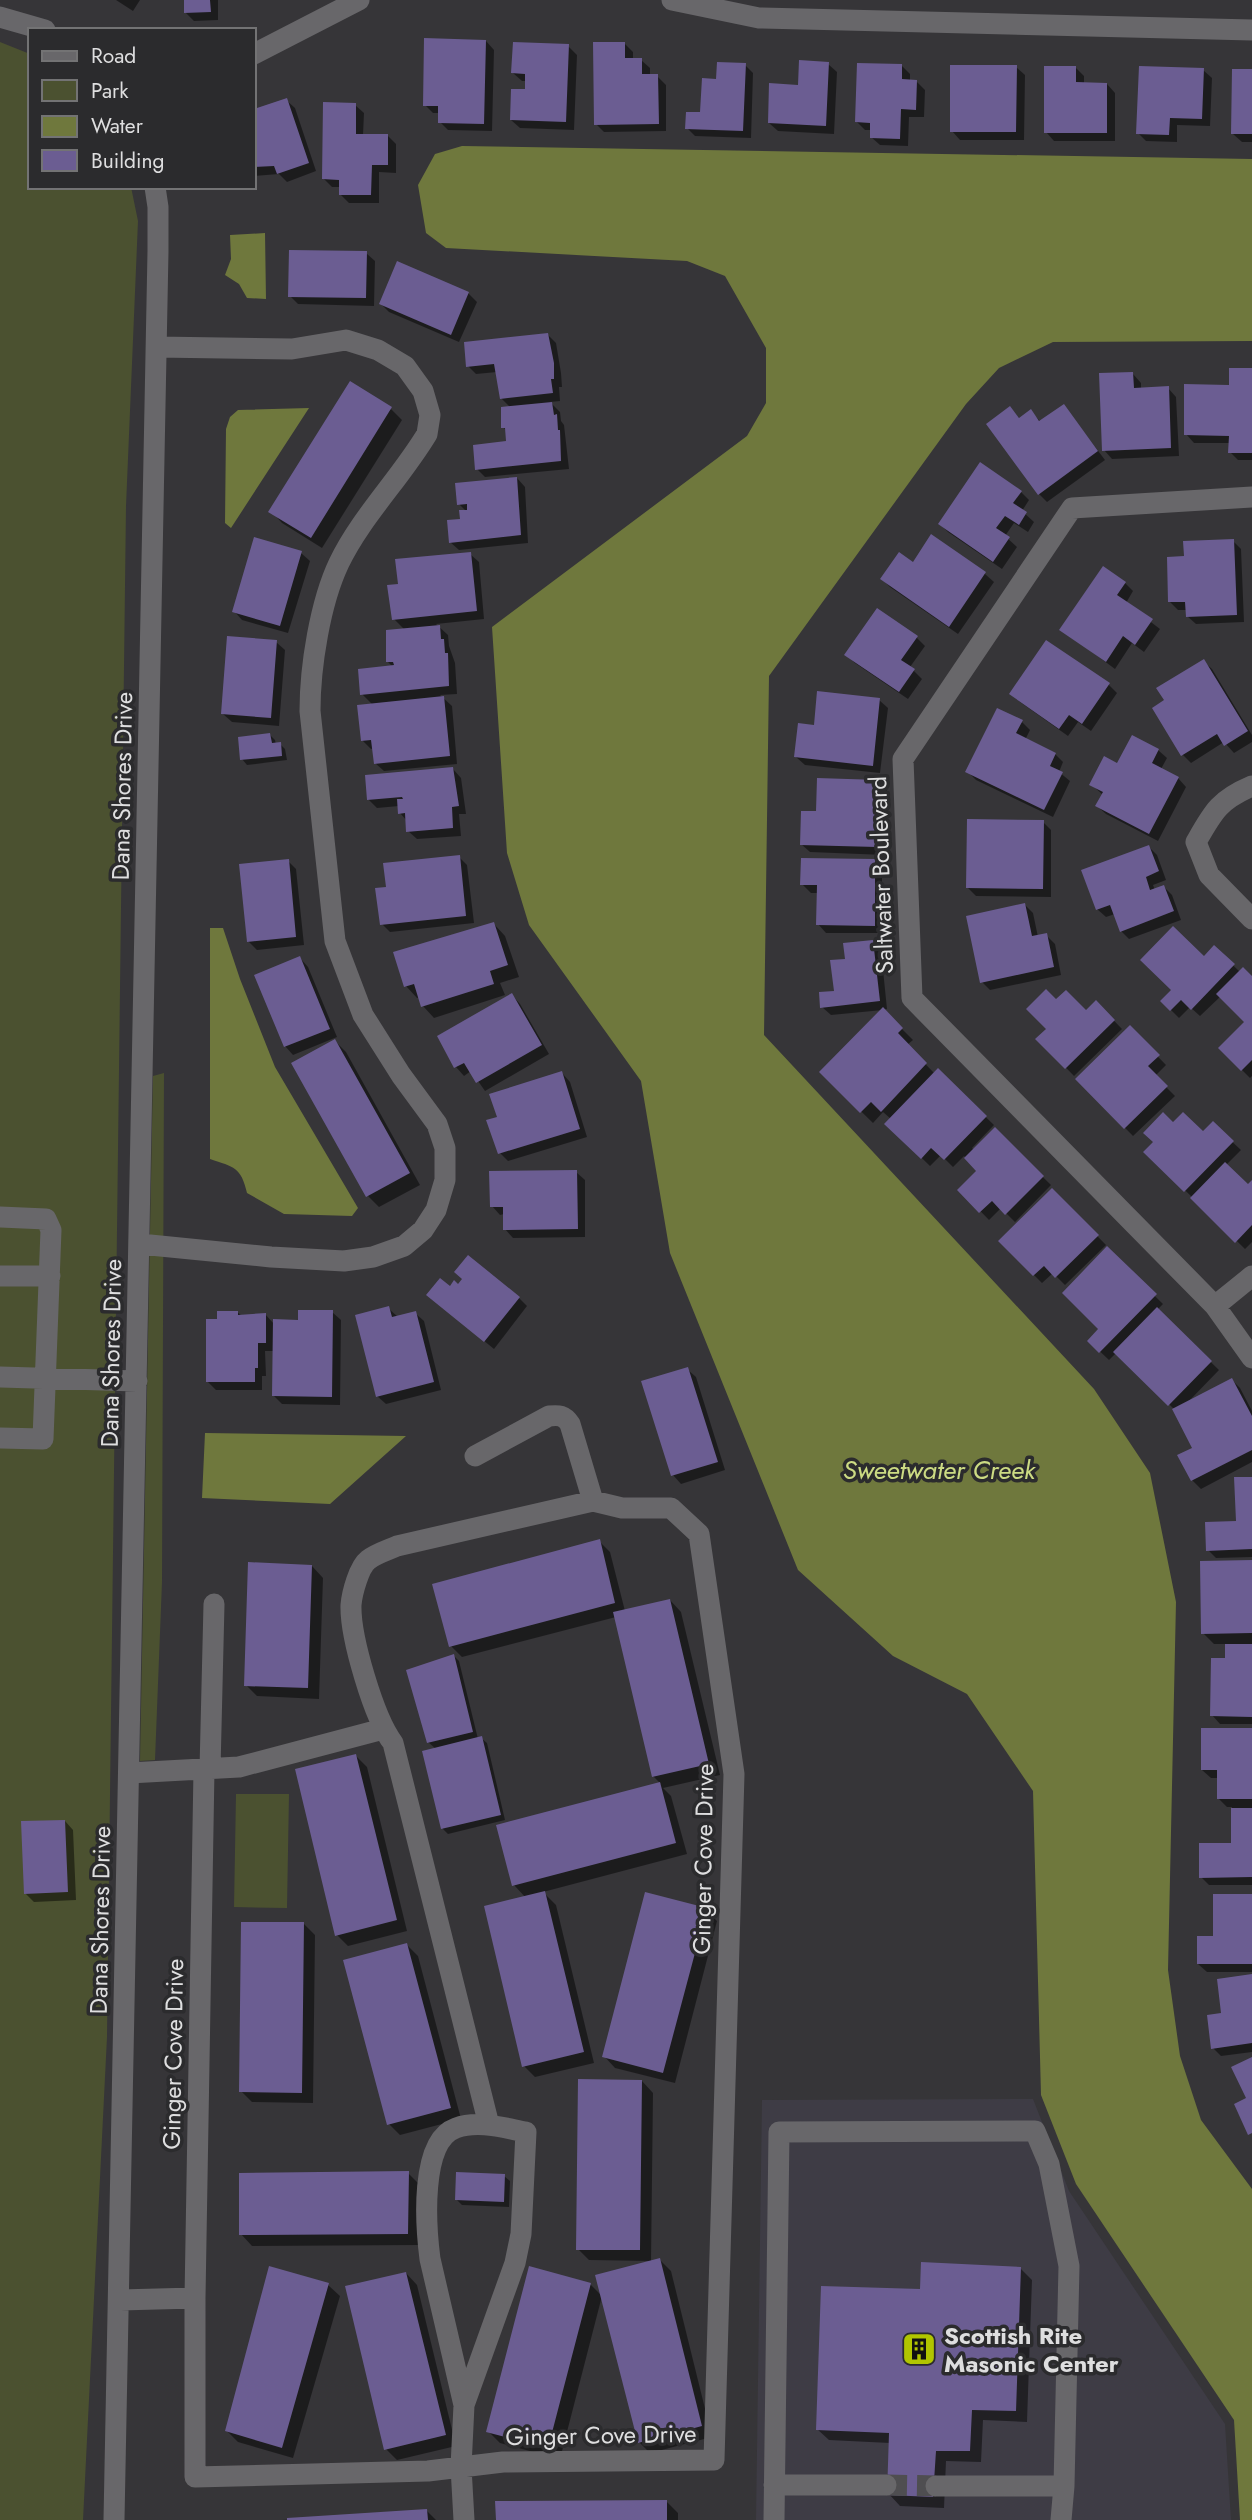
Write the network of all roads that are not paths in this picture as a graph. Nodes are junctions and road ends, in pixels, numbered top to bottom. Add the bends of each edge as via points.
1 (359, 0) edge
2 (672, 0) edge
3 (0, 16) edge
4 (39, 28) edge
5 (1252, 30) edge
6 (256, 53) edge
7 (155, 189) edge
8 (157, 347) junction
9 (1252, 497) edge
10 (1252, 786) edge
11 (1252, 919) edge
12 (0, 1217) edge
13 (140, 1244) junction
14 (0, 1276) edge
15 (50, 1276) junction
16 (1252, 1276) edge
17 (1215, 1306) junction
18 (1252, 1358) edge
19 (0, 1377) edge
20 (46, 1377) junction
21 (137, 1381) junction
22 (0, 1438) edge
23 (475, 1456) dead end
24 (593, 1502) junction
25 (215, 1604) dead end
26 (383, 1729) junction
27 (207, 1769) junction
28 (129, 1773) junction
29 (489, 2125) junction
30 (195, 2298) junction
31 (120, 2300) junction
32 (464, 2405) junction
33 (461, 2467) junction
34 (774, 2485) junction
35 (886, 2485) tunnel mouth
36 (936, 2486) tunnel mouth
37 (1064, 2486) junction
38 (114, 2520) edge
39 (464, 2520) edge
40 (774, 2520) edge
41 (1061, 2520) edge

1 - 6 street
2 - 5 street via 759,18
3 - 4 street
7 - 8 street, Dana Shores Drive
8 - 13 street, Dana Shores Drive
8 - 13 street via 292,349 346,340 378,350 405,366 423,391 430,415 426,434 353,538 328,590 310,676 310,710 335,941 363,1015 436,1124 445,1147 445,1180 436,1210 423,1230 404,1246 373,1257 344,1261
9 - 17 street, Saltwater Boulevard via 1072,508 903,759 912,998
10 - 11 street via 1228,796 1196,842 1209,875
12 - 15 street via 47,1219
13 - 21 street, Dana Shores Drive
14 - 15 street
15 - 20 street
16 - 17 street
17 - 18 street, Saltwater Boulevard
19 - 20 street
20 - 21 street
20 - 22 street via 43,1439
21 - 28 street, Dana Shores Drive
23 - 24 street via 549,1416 566,1418
24 - 26 street, Ginger Cove Drive via 397,1546 367,1560 353,1587 351,1606 357,1645
24 - 33 street, Ginger Cove Drive via 622,1508 671,1508 699,1534 734,1774 714,2460 503,2462
25 - 27 street, Ginger Cove Drive
26 - 27 street via 239,1767
26 - 29 street, Ginger Cove Drive via 393,1743
27 - 28 street
27 - 30 street, Ginger Cove Drive
28 - 31 street, Dana Shores Drive
29 - 32 street via 526,2132 521,2234
29 - 32 street via 456,2128 444,2136 429,2170 430,2259
30 - 31 street
30 - 33 street, Ginger Cove Drive via 195,2476
31 - 38 street, Dana Shores Drive
32 - 33 street
33 - 39 street
34 - 35 street
34 - 37 street via 779,2132 1035,2132 1049,2164 1069,2266
34 - 40 street
36 - 37 street
37 - 41 street

